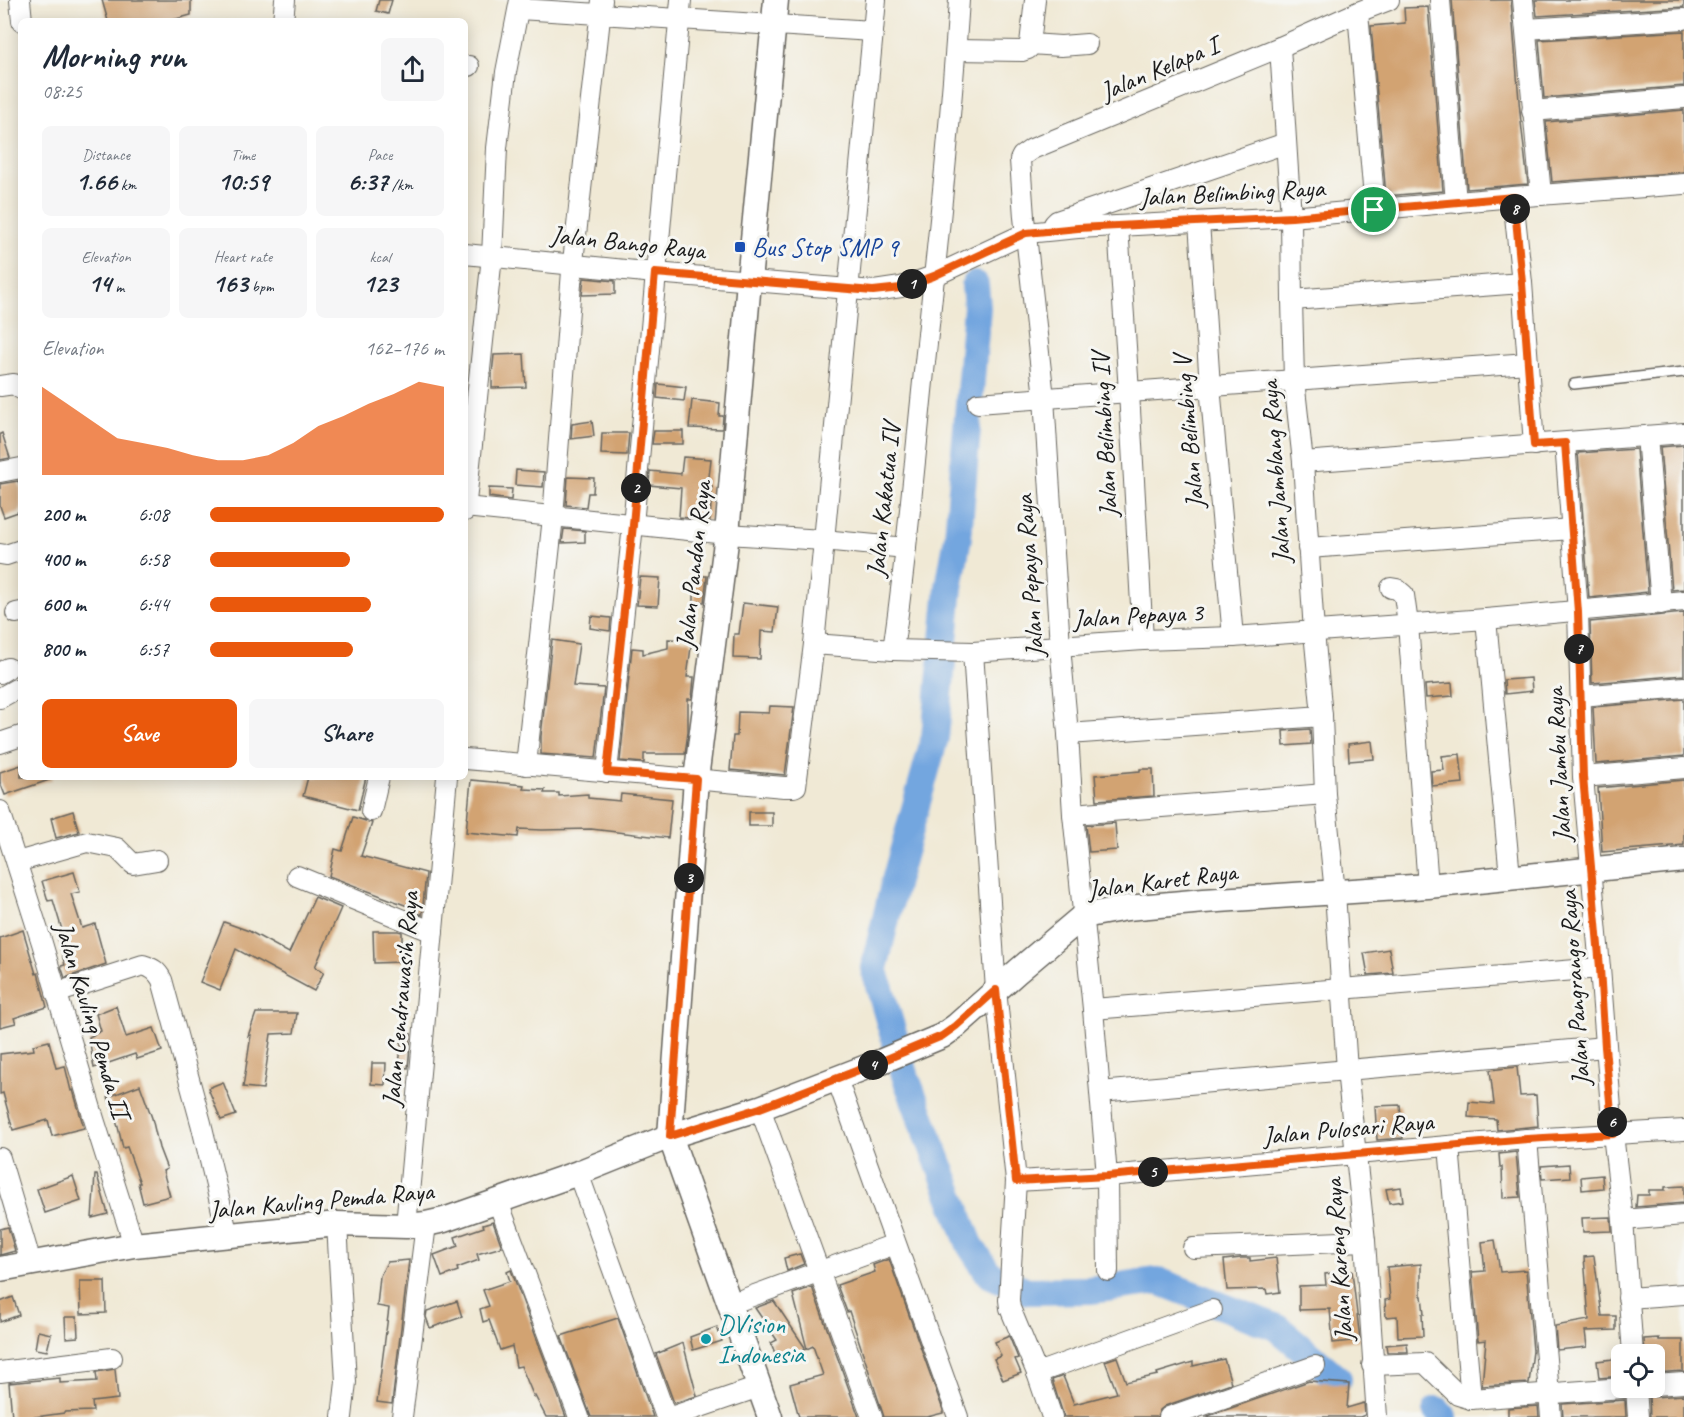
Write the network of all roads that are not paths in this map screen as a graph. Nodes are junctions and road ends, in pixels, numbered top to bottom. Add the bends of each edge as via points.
1 (20, 0) edge
2 (285, 0) edge
3 (776, 0) edge
4 (876, 0) edge
5 (959, 0) edge
6 (1035, 0) edge
7 (1389, 0) edge
8 (1440, 0) edge
9 (1524, 0) edge
10 (519, 4) edge
11 (601, 7) edge
12 (681, 9) edge
13 (1358, 12) junction
14 (22, 18) edge
15 (283, 18) edge
16 (1684, 19) edge
17 (773, 26) junction
18 (1526, 29) junction
19 (873, 31) junction
20 (1030, 44) junction
21 (1087, 44) dead end
22 (1280, 47) junction
23 (956, 51) junction
24 (1684, 98) edge
25 (1532, 111) junction
26 (1286, 143) junction
27 (1684, 184) edge
28 (1541, 195) junction
29 (1514, 197) junction
30 (1456, 203) junction
31 (1374, 210) junction
32 (1292, 217) junction
33 (1199, 222) junction
34 (1118, 226) junction
35 (1049, 230) junction
36 (1026, 233) junction
37 (468, 254) edge
38 (492, 256) junction
39 (572, 264) junction
40 (655, 273) junction
41 (934, 276) junction
42 (749, 281) junction
43 (1522, 283) junction
44 (849, 289) junction
45 (1292, 300) junction
46 (1528, 363) junction
47 (1684, 372) edge
48 (1294, 380) junction
49 (1574, 384) dead end
50 (1210, 386) junction
51 (1130, 392) junction
52 (1044, 398) junction
53 (978, 403) dead end
54 (1684, 433) edge
55 (1647, 436) junction
56 (1565, 443) junction
57 (1534, 445) junction
58 (1303, 462) junction
59 (18, 469) edge
60 (0, 472) edge
61 (468, 480) edge
62 (468, 508) edge
63 (553, 517) junction
64 (633, 525) junction
65 (1572, 529) junction
66 (727, 534) junction
67 (823, 540) junction
68 (906, 548) junction
69 (1308, 548) junction
70 (18, 551) edge
71 (0, 554) edge
72 (1391, 588) dead end
73 (1684, 601) edge
74 (1661, 604) junction
75 (1578, 612) junction
76 (1486, 619) junction
77 (1408, 624) junction
78 (1314, 632) junction
79 (1233, 637) junction
80 (1143, 640) junction
81 (814, 644) junction
82 (1060, 646) junction
83 (893, 650) junction
84 (964, 653) junction
85 (1684, 687) edge
86 (1581, 696) junction
87 (1322, 716) junction
88 (1068, 734) junction
89 (18, 737) edge
90 (0, 743) edge
91 (468, 759) edge
92 (526, 765) junction
93 (1684, 768) edge
94 (607, 772) junction
95 (1583, 777) junction
96 (696, 779) junction
97 (378, 780) edge
98 (447, 780) edge
99 (1325, 794) junction
100 (371, 811) dead end
101 (1073, 814) junction
102 (2, 822) edge
103 (158, 860) dead end
104 (1684, 860) edge
105 (17, 862) junction
106 (1592, 869) junction
107 (297, 876) dead end
108 (1510, 877) junction
109 (1428, 886) junction
110 (1335, 893) junction
111 (1083, 916) junction
112 (433, 932) junction
113 (1600, 968) junction
114 (1341, 988) junction
115 (996, 990) junction
116 (56, 993) junction
117 (1093, 1009) junction
118 (1605, 1047) junction
119 (1347, 1070) junction
120 (837, 1079) junction
121 (1100, 1092) junction
122 (760, 1108) junction
123 (1684, 1130) edge
124 (1613, 1134) junction
125 (670, 1136) junction
126 (1527, 1139) junction
127 (1449, 1146) junction
128 (1356, 1155) junction
129 (0, 1158) edge
130 (578, 1173) junction
131 (1107, 1176) junction
132 (1016, 1181) junction
133 (498, 1202) junction
134 (1684, 1215) edge
135 (1623, 1220) junction
136 (337, 1224) junction
137 (416, 1225) junction
138 (228, 1236) junction
139 (1365, 1241) junction
140 (895, 1244) junction
141 (135, 1245) junction
142 (1193, 1248) dead end
143 (31, 1263) junction
144 (0, 1269) edge
145 (1108, 1270) dead end
146 (819, 1272) junction
147 (1684, 1294) edge
148 (1628, 1298) junction
149 (730, 1304) junction
150 (1212, 1310) dead end
151 (1632, 1344) edge
152 (112, 1358) dead end
153 (1376, 1364) junction
154 (1315, 1366) dead end
155 (0, 1372) edge
156 (1037, 1373) junction
157 (1684, 1383) edge
158 (1665, 1384) edge
159 (759, 1387) junction
160 (1611, 1389) edge
161 (1549, 1393) junction
162 (1637, 1398) edge
163 (1471, 1399) junction
164 (1376, 1412) edge
165 (342, 1417) edge
166 (402, 1417) edge
167 (579, 1417) edge
168 (666, 1417) edge
169 (671, 1417) edge
170 (770, 1417) edge
171 (872, 1417) edge
172 (958, 1417) edge
173 (1052, 1417) edge
174 (1169, 1417) edge
175 (1551, 1417) edge
176 (1638, 1417) edge

1 - 14 street
2 - 15 street
3 - 17 street, Jalan Pandan Raya
4 - 19 street
5 - 23 street, Jalan Kakatua IV
6 - 20 street
7 - 13 street, Jalan Kelapa I
8 - 30 street
9 - 18 street
10 - 11 street
10 - 38 street via 497,147
11 - 12 street
11 - 39 street
12 - 17 street
12 - 40 street
13 - 22 street, Jalan Kelapa I
13 - 31 street
16 - 18 street
17 - 19 street
17 - 42 street, Jalan Pandan Raya
18 - 25 street
19 - 44 street
20 - 21 street
20 - 23 street via 1022,51
22 - 26 street, Jalan Jamblang Raya
22 - 36 street, Jalan Kelapa I via 1027,152 1019,165
23 - 41 street, Jalan Kakatua IV
24 - 25 street
25 - 28 street
26 - 32 street, Jalan Jamblang Raya
26 - 35 street via 1057,221
27 - 28 street, Jalan Belimbing Raya
28 - 29 street, Jalan Belimbing Raya
29 - 30 street, Jalan Belimbing Raya
29 - 43 street
30 - 31 street, Jalan Belimbing Raya
31 - 32 street, Jalan Belimbing Raya
32 - 33 street, Jalan Belimbing Raya
32 - 45 street, Jalan Jamblang Raya
33 - 34 street, Jalan Belimbing Raya
33 - 50 street, Jalan Belimbing V
34 - 35 street, Jalan Belimbing Raya
34 - 51 street, Jalan Belimbing IV
35 - 36 street, Jalan Belimbing Raya
36 - 41 street, Jalan Bango Raya
36 - 52 street, Jalan Pepaya Raya
37 - 38 street, Jalan Bango Raya
38 - 39 street, Jalan Bango Raya
38 - 61 street
39 - 40 street, Jalan Bango Raya
39 - 63 street
40 - 42 street, Jalan Bango Raya
40 - 64 street
41 - 44 street, Jalan Bango Raya via 889,290
41 - 68 street, Jalan Kakatua IV
42 - 44 street, Jalan Bango Raya
42 - 66 street, Jalan Pandan Raya
43 - 45 street
43 - 46 street
44 - 67 street
45 - 48 street, Jalan Jamblang Raya
46 - 48 street
46 - 57 street
47 - 49 lane
48 - 50 street
48 - 58 street, Jalan Jamblang Raya
50 - 51 street
50 - 79 street, Jalan Belimbing V
51 - 52 street
51 - 80 street, Jalan Belimbing IV
52 - 53 street
52 - 82 street, Jalan Pepaya Raya
54 - 55 street
55 - 56 street
55 - 74 street
56 - 57 street
56 - 65 street, Jalan Jambu Raya
57 - 58 street
58 - 69 street, Jalan Jamblang Raya
59 - 60 street
62 - 63 street
63 - 64 street
63 - 92 street
64 - 66 street
64 - 94 street
65 - 69 street
65 - 75 street, Jalan Jambu Raya
66 - 67 street
66 - 96 street, Jalan Pandan Raya
67 - 68 street
67 - 81 street
68 - 83 street, Jalan Kakatua IV
69 - 78 street, Jalan Jamblang Raya
70 - 71 street
72 - 77 street via 1404,595
73 - 74 street, Jalan Pepaya 3
74 - 75 street, Jalan Pepaya 3
75 - 76 street, Jalan Pepaya 3
75 - 86 street, Jalan Jambu Raya
76 - 77 street, Jalan Pepaya 3
76 - 108 street
77 - 78 street, Jalan Pepaya 3
77 - 109 street
78 - 79 street, Jalan Pepaya 3
78 - 87 street, Jalan Jamblang Raya
79 - 80 street, Jalan Pepaya 3
80 - 82 street, Jalan Pepaya 3
81 - 83 street
81 - 96 street via 796,786
82 - 84 street, Jalan Pepaya 3
82 - 88 street, Jalan Pepaya Raya
83 - 84 street, Jalan Pepaya 3
84 - 115 street
85 - 86 street
86 - 95 street, Jalan Jambu Raya
87 - 88 street
87 - 99 street, Jalan Jamblang Raya
88 - 101 street, Jalan Pepaya Raya
89 - 90 street
91 - 92 street
92 - 94 street
93 - 95 street
94 - 96 street
95 - 106 street, Jalan Jambu Raya
96 - 125 street, Jalan Pandan Raya
97 - 100 street
98 - 112 street, Jalan Cendrawasih Raya
99 - 101 street
99 - 110 street, Jalan Jamblang Raya
101 - 111 street, Jalan Pepaya Raya
102 - 105 street, Jalan Kavling Pemda II
103 - 105 street via 133,864 117,848 87,842
104 - 106 street, Jalan Karet Raya
105 - 116 street, Jalan Kavling Pemda II
106 - 108 street, Jalan Karet Raya
106 - 113 street, Jalan Pangrango Raya
107 - 112 street
108 - 109 street, Jalan Karet Raya
109 - 110 street, Jalan Karet Raya
110 - 111 street, Jalan Karet Raya via 1203,900
110 - 114 street, Jalan Kareng Raya
111 - 115 street, Jalan Karet Raya
111 - 117 street, Jalan Pepaya Raya
112 - 137 street, Jalan Cendrawasih Raya
113 - 114 street
113 - 118 street, Jalan Pangrango Raya
114 - 117 street
114 - 119 street, Jalan Kareng Raya
115 - 120 street, Jalan Karet Raya via 942,1036
115 - 132 street
116 - 138 street via 143,965 158,972
116 - 141 street, Jalan Kavling Pemda II
117 - 121 street, Jalan Pepaya Raya
118 - 119 street
118 - 124 street, Jalan Pangrango Raya
119 - 121 street
119 - 128 street, Jalan Kareng Raya
120 - 122 street, Jalan Karet Raya
120 - 140 street
121 - 131 street, Jalan Pepaya Raya
122 - 125 street, Jalan Karet Raya
122 - 146 street
123 - 124 street, Jalan Pulosari Raya
124 - 126 street, Jalan Pulosari Raya
124 - 135 street, Jalan Pangrango Raya
125 - 130 street, Jalan Kavling Pemda Raya
125 - 149 street
126 - 127 street, Jalan Pulosari Raya
126 - 161 street
127 - 128 street, Jalan Pulosari Raya
127 - 163 street
128 - 131 street, Jalan Pulosari Raya
128 - 139 street, Jalan Kareng Raya
129 - 143 street
130 - 133 street, Jalan Kavling Pemda Raya
130 - 168 street
131 - 132 street, Jalan Pulosari Raya
131 - 145 street, Jalan Pepaya Raya
132 - 156 street via 1009,1300
133 - 137 street, Jalan Kavling Pemda Raya
133 - 167 street
134 - 135 street
135 - 148 street, Jalan Pangrango Raya
136 - 137 street, Jalan Kavling Pemda Raya
136 - 138 street, Jalan Kavling Pemda Raya
136 - 165 street via 346,1382
137 - 166 street, Jalan Cendrawasih Raya
138 - 141 street, Jalan Kavling Pemda Raya
139 - 142 street
139 - 153 street, Jalan Kareng Raya
140 - 146 street
140 - 172 street
141 - 143 street, Jalan Kavling Pemda Raya
143 - 144 street, Jalan Kavling Pemda Raya
146 - 149 street
146 - 171 street
147 - 148 street
148 - 151 street, Jalan Pangrango Raya
149 - 159 street
150 - 156 street
152 - 155 street
153 - 163 street via 1425,1363 1458,1395
153 - 164 street, Jalan Kareng Raya
154 - 174 street
156 - 173 street
157 - 158 street
159 - 169 street
159 - 170 street
160 - 161 street
161 - 163 street
161 - 175 street
162 - 176 street

